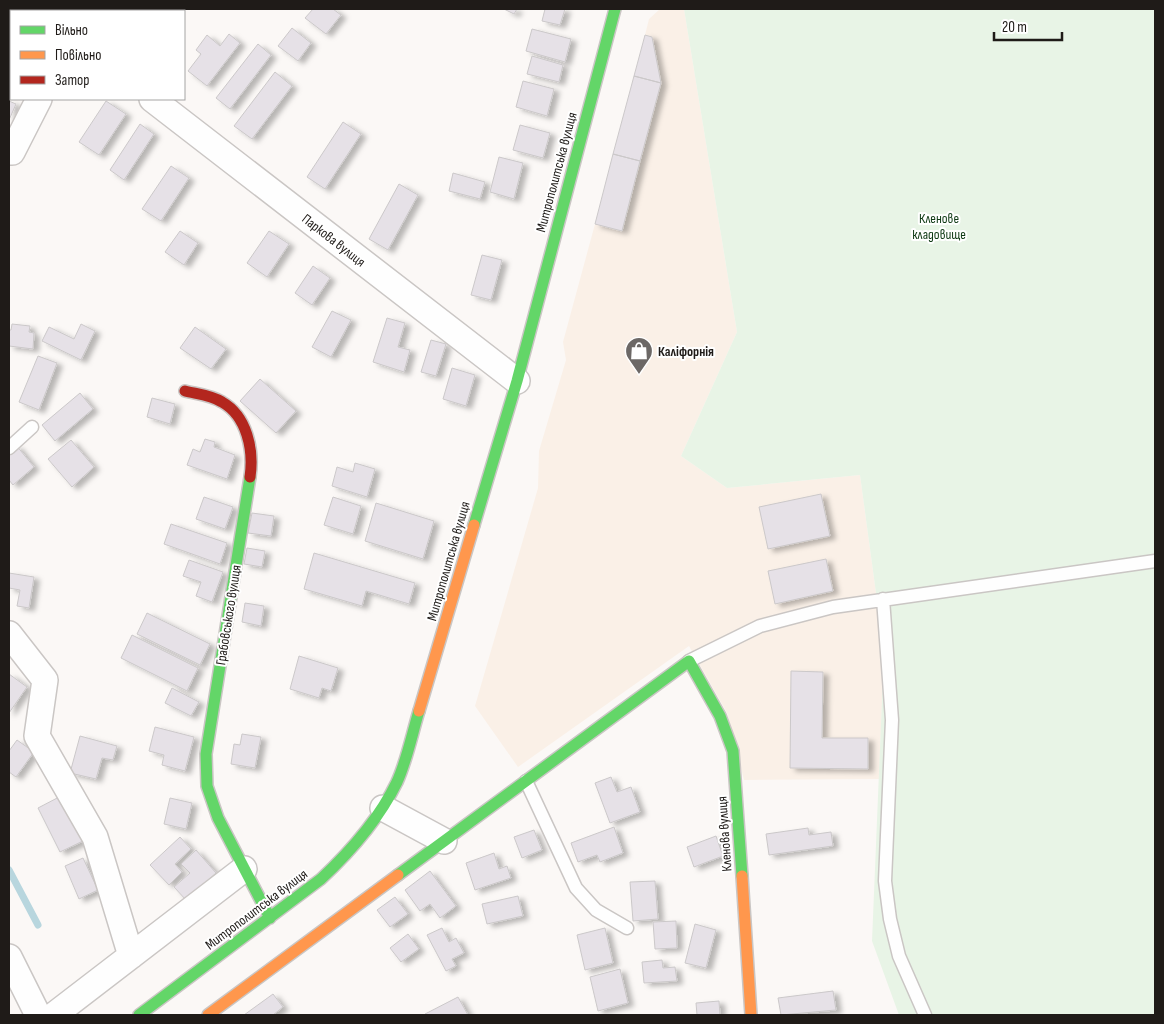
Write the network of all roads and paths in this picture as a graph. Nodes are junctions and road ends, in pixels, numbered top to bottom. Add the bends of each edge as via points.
1 (615, 9) edge
2 (38, 100) edge
3 (153, 100) edge
4 (9, 152) edge
5 (517, 380) junction
6 (185, 390) dead end
7 (32, 427) dead end
8 (9, 448) edge
9 (1155, 561) edge
10 (883, 599) junction
11 (9, 634) edge
12 (689, 660) junction
13 (526, 781) junction
14 (383, 808) junction
15 (444, 841) junction
16 (244, 869) junction
17 (270, 918) junction
18 (628, 928) dead end
19 (132, 956) junction
20 (9, 957) edge
21 (38, 1015) edge
22 (54, 1015) edge
23 (140, 1015) edge
24 (208, 1015) edge
25 (752, 1015) edge
26 (925, 1015) edge

1 - 5 street, Митрополитська вулиця
2 - 4 street via 12,152
3 - 5 street, Паркова вулиця
5 - 14 street, Митрополитська вулиця via 408,750 398,780
6 - 16 street, Грабовського вулиця via 223,402 240,418 249,438 252,464 206,754 207,786 218,818
7 - 8 lane
9 - 10 lane
10 - 12 lane via 803,613 760,626
10 - 26 lane via 892,720 886,881 890,919 899,956
11 - 19 street via 45,680 36,736 95,837
12 - 13 street
12 - 25 street, Кленова вулиця via 720,716 733,752
13 - 15 street
13 - 18 lane via 576,888 596,910
14 - 15 street
14 - 17 street, Митрополитська вулиця via 344,858
15 - 24 street
16 - 17 street, Грабовського вулиця
16 - 19 street
17 - 23 street, Митрополитська вулиця
19 - 22 street
20 - 21 street

